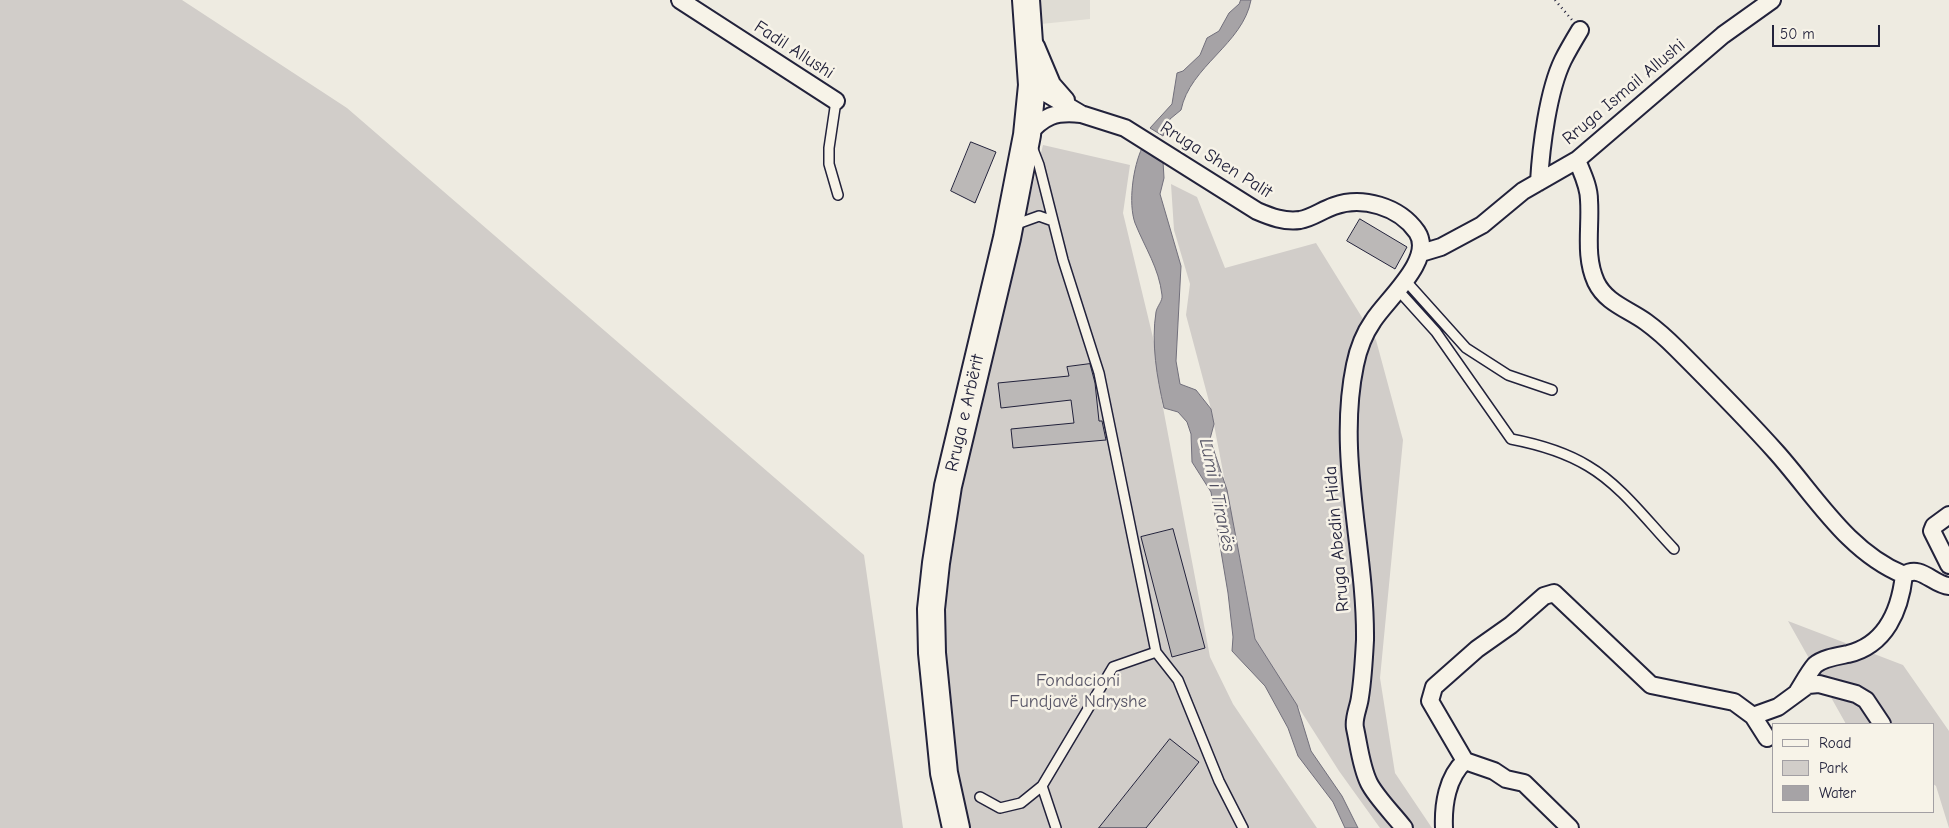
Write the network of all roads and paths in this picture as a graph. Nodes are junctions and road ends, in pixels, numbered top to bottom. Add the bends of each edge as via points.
1 (680, 0) edge
2 (1555, 0) edge
3 (1772, 0) edge
4 (1027, 11) edge
5 (1580, 30) joint
6 (1032, 85) junction
7 (836, 101) joint
8 (1081, 114) junction
9 (1027, 135) junction
10 (1577, 160) junction
11 (1539, 182) junction
12 (838, 195) dead end
13 (1053, 221) junction
14 (1009, 227) junction
15 (1421, 252) junction
16 (1402, 285) junction
17 (1552, 390) dead end
18 (1949, 515) edge
19 (1674, 549) dead end
20 (1949, 565) edge
21 (1904, 575) junction
22 (1949, 586) edge
23 (1156, 652) junction
24 (1798, 691) junction
25 (1753, 716) junction
26 (1881, 723) edge
27 (1767, 738) dead end
28 (1465, 761) junction
29 (1042, 786) junction
30 (980, 797) dead end
31 (956, 828) edge
32 (1056, 828) edge
33 (1243, 828) edge
34 (1404, 828) edge
35 (1444, 828) edge
36 (1570, 828) edge

1 - 7 street, Fadil Allushi
2 - 5 path
3 - 10 street, Rruga Ismail Allushi via 1723,35
4 - 6 main road, Rruga e Arbërit
4 - 8 street via 1052,84
5 - 11 street via 1562,61 1555,84
6 - 8 street, Rruga Shen Palit
6 - 9 main road, Rruga e Arbërit
7 - 12 lane via 829,164
8 - 9 street via 1063,113 1042,119
8 - 15 street, Rruga Shen Palit via 1125,128 1274,219 1301,220 1344,203 1375,204 1408,222 1422,242
9 - 13 lane via 1039,164
9 - 14 main road, Rruga e Arbërit
10 - 11 street, Rruga Ismail Allushi
10 - 21 street via 1590,198 1591,266 1604,294 1663,335 1728,398 1836,525 1873,560
11 - 15 street, Rruga Ismail Allushi via 1523,191 1482,226 1440,247
13 - 14 lane via 1038,216
13 - 23 lane via 1099,373
14 - 31 main road, Rruga e Arbërit via 948,486 931,609 942,755
15 - 16 street, Rruga Abedin Hida
16 - 17 lane via 1466,348 1508,376
16 - 19 lane via 1512,439 1535,444 1588,466 1610,482
16 - 34 street, Rruga Abedin Hida via 1373,320 1362,341 1355,365 1349,442 1364,604 1362,669 1355,725 1369,784
18 - 20 street via 1932,531
21 - 22 street via 1916,571 1942,586
21 - 24 street via 1897,610 1887,629 1855,652 1815,665
23 - 29 lane via 1113,668
23 - 33 lane via 1178,680
24 - 25 street via 1778,707
24 - 26 street via 1818,684 1856,694 1866,700
25 - 27 street
25 - 28 street via 1734,702 1651,685 1554,593 1544,596 1434,687 1430,701
28 - 35 street via 1455,770 1452,779 1443,810
28 - 36 street via 1494,771 1506,779 1524,783
29 - 30 lane via 1021,803 1000,808
29 - 32 lane

